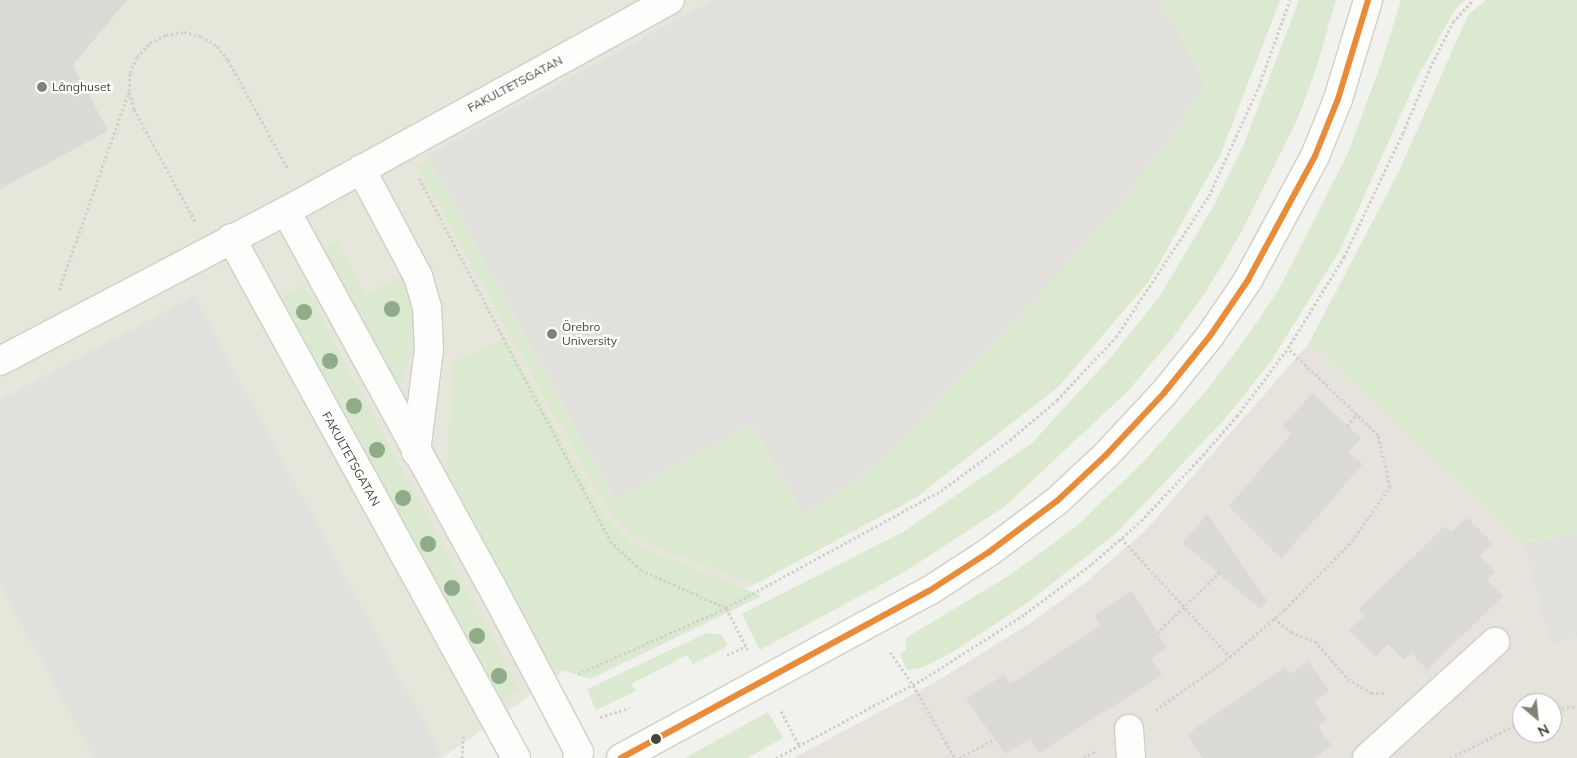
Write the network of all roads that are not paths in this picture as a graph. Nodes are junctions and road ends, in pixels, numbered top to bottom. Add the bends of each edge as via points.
1 (670, 0) edge
2 (1368, 0) edge
3 (361, 169) junction
4 (296, 206) junction
5 (221, 243) junction
6 (0, 361) edge
7 (416, 452) junction
8 (1495, 642) dead end
9 (1129, 729) road end
10 (516, 758) edge
11 (577, 758) edge
12 (621, 758) edge
13 (1131, 758) edge
14 (1367, 758) edge

1 - 3 street, FAKULTETSGATAN
2 - 12 street via 1338,99 1315,156 1248,280 1193,358 1106,455 1057,501 990,552 937,586
3 - 4 street, FAKULTETSGATAN
3 - 7 street via 418,276 427,307 429,349
4 - 5 street, FAKULTETSGATAN
4 - 7 street
5 - 6 street, FAKULTETSGATAN
5 - 10 street, FAKULTETSGATAN
7 - 11 street via 500,601 578,752
8 - 14 street
9 - 13 street

